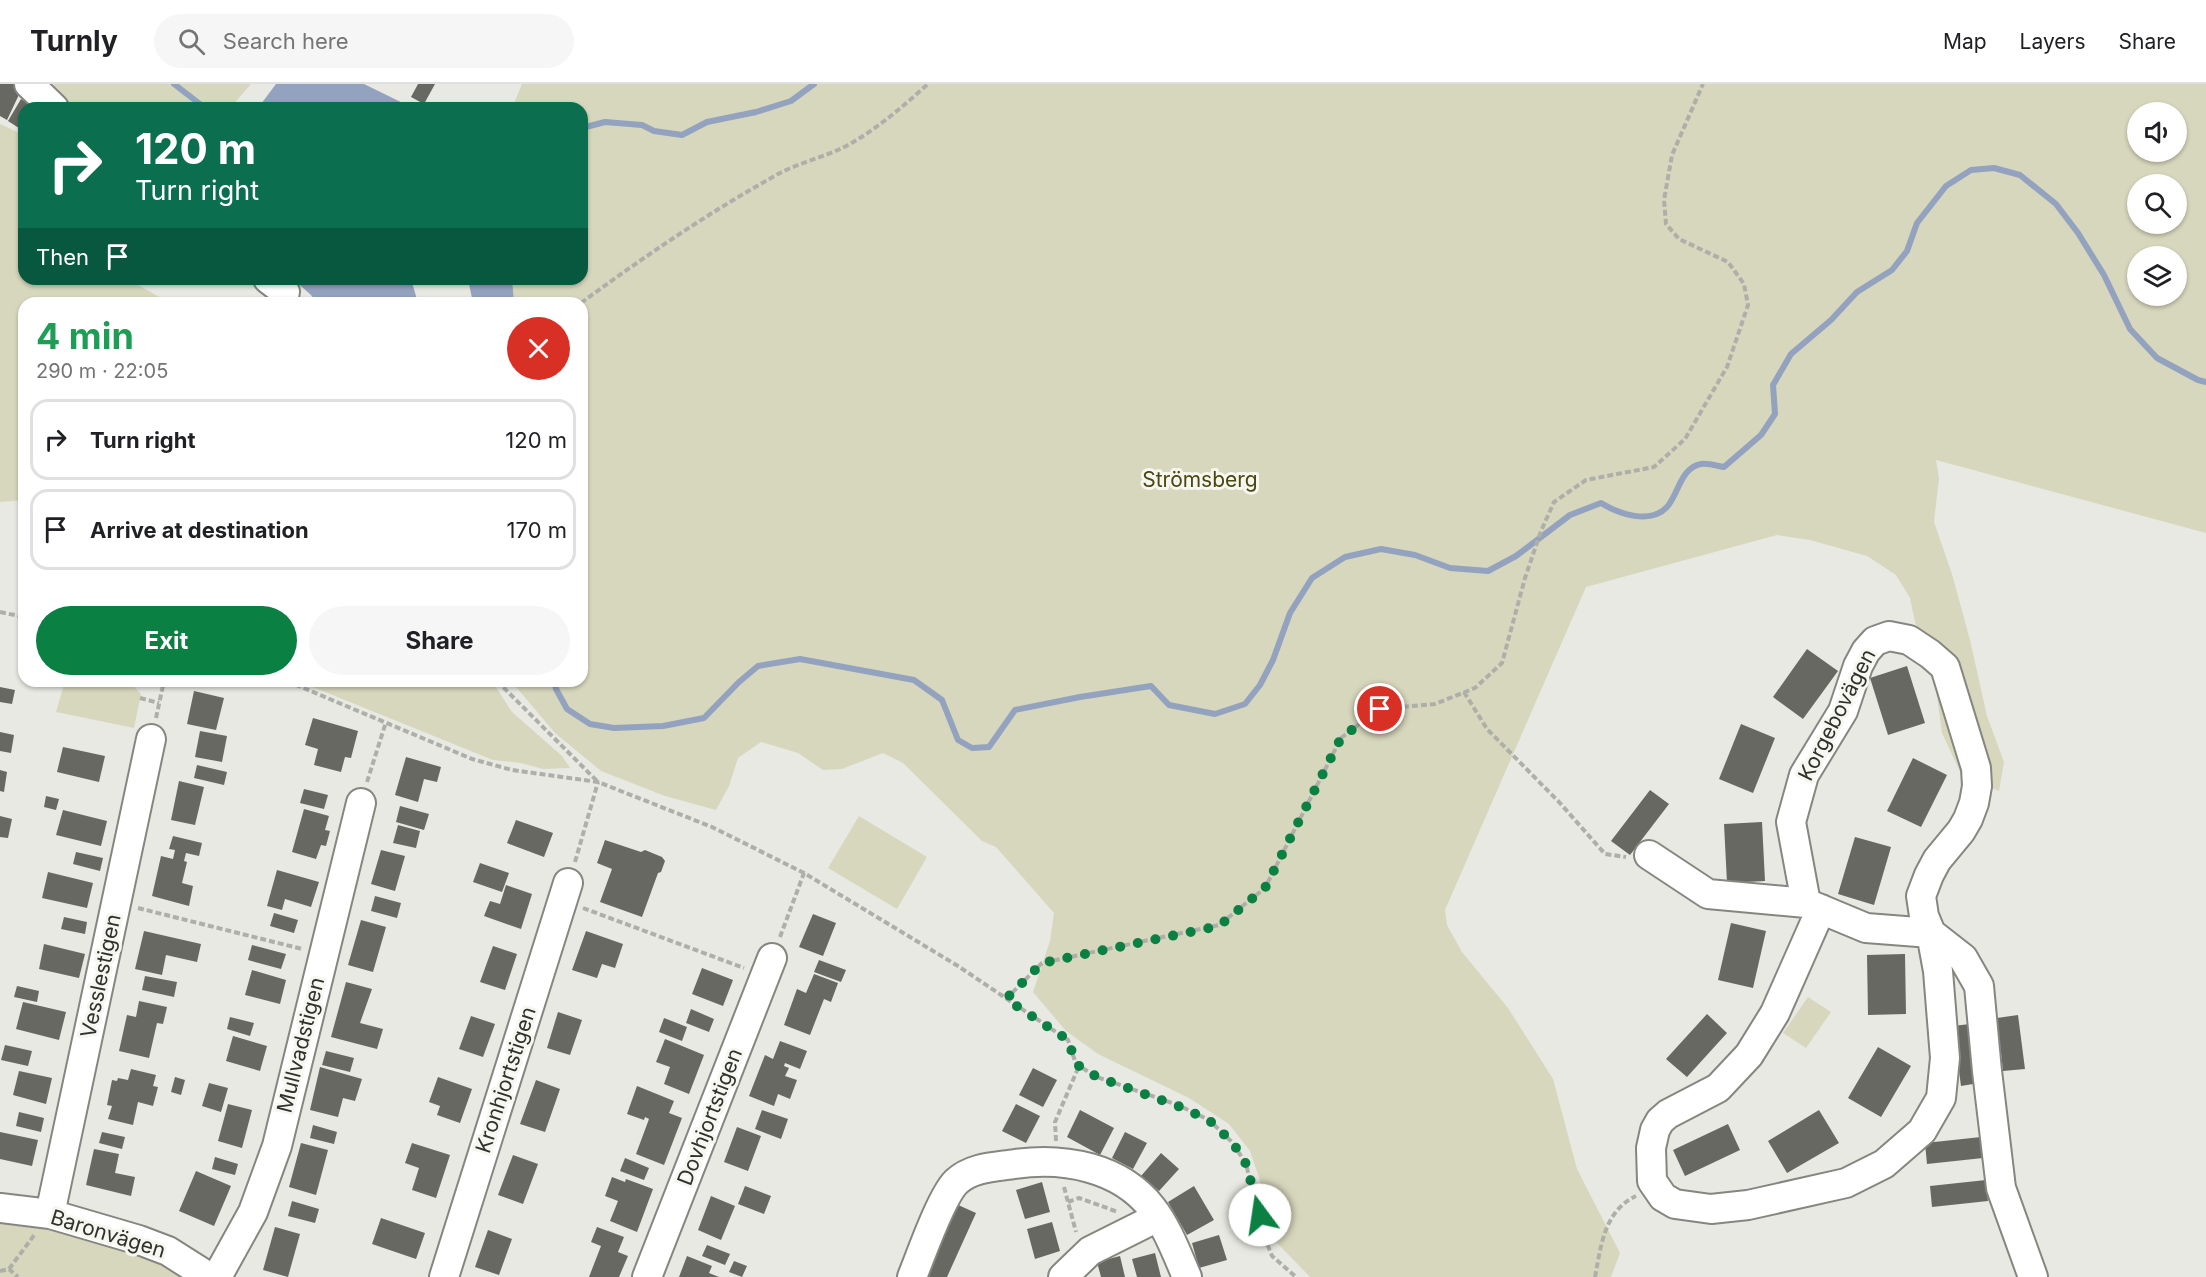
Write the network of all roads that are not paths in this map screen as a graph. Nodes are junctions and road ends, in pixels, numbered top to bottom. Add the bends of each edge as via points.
1 (29, 84) edge
2 (48, 102) edge
3 (151, 739) road end
4 (361, 803) road end
5 (1649, 855) road end
6 (566, 892) road end
7 (1814, 906) junction
8 (1931, 933) junction
9 (769, 967) road end
10 (0, 1208) edge
11 (50, 1214) junction
12 (1152, 1220) junction
13 (209, 1277) edge
14 (217, 1277) edge
15 (444, 1277) edge
16 (647, 1277) edge
17 (912, 1277) edge
18 (1062, 1277) edge
19 (1187, 1277) edge
20 (2032, 1277) edge

1 - 2 street
3 - 11 street, Vesslestigen
4 - 14 street, Mullvadstigen via 277,1146 253,1212
5 - 7 street via 1708,894
6 - 15 street, Kronhjortstigen
7 - 8 street via 1866,928
7 - 8 street, Korgebovägen via 1791,822 1804,775 1843,711 1866,651 1875,641 1889,636 1909,640 1945,667 1976,768 1977,786 1968,819 1937,860 1921,896
7 - 8 street, Korgebovägen via 1775,1013 1749,1055 1718,1088 1660,1120 1652,1139 1652,1181 1663,1197 1675,1204 1711,1209 1748,1205 1846,1183 1884,1164 1922,1131 1941,1098 1946,1058
8 - 20 street via 1963,958 1979,986 2001,1188
9 - 16 street, Dovhjortstigen
10 - 11 street, Baronvägen
11 - 13 street, Baronvägen via 168,1251
12 - 17 street via 1146,1201 1103,1172 1060,1162 977,1169 954,1184 945,1198
12 - 18 street via 1090,1251
12 - 19 street

